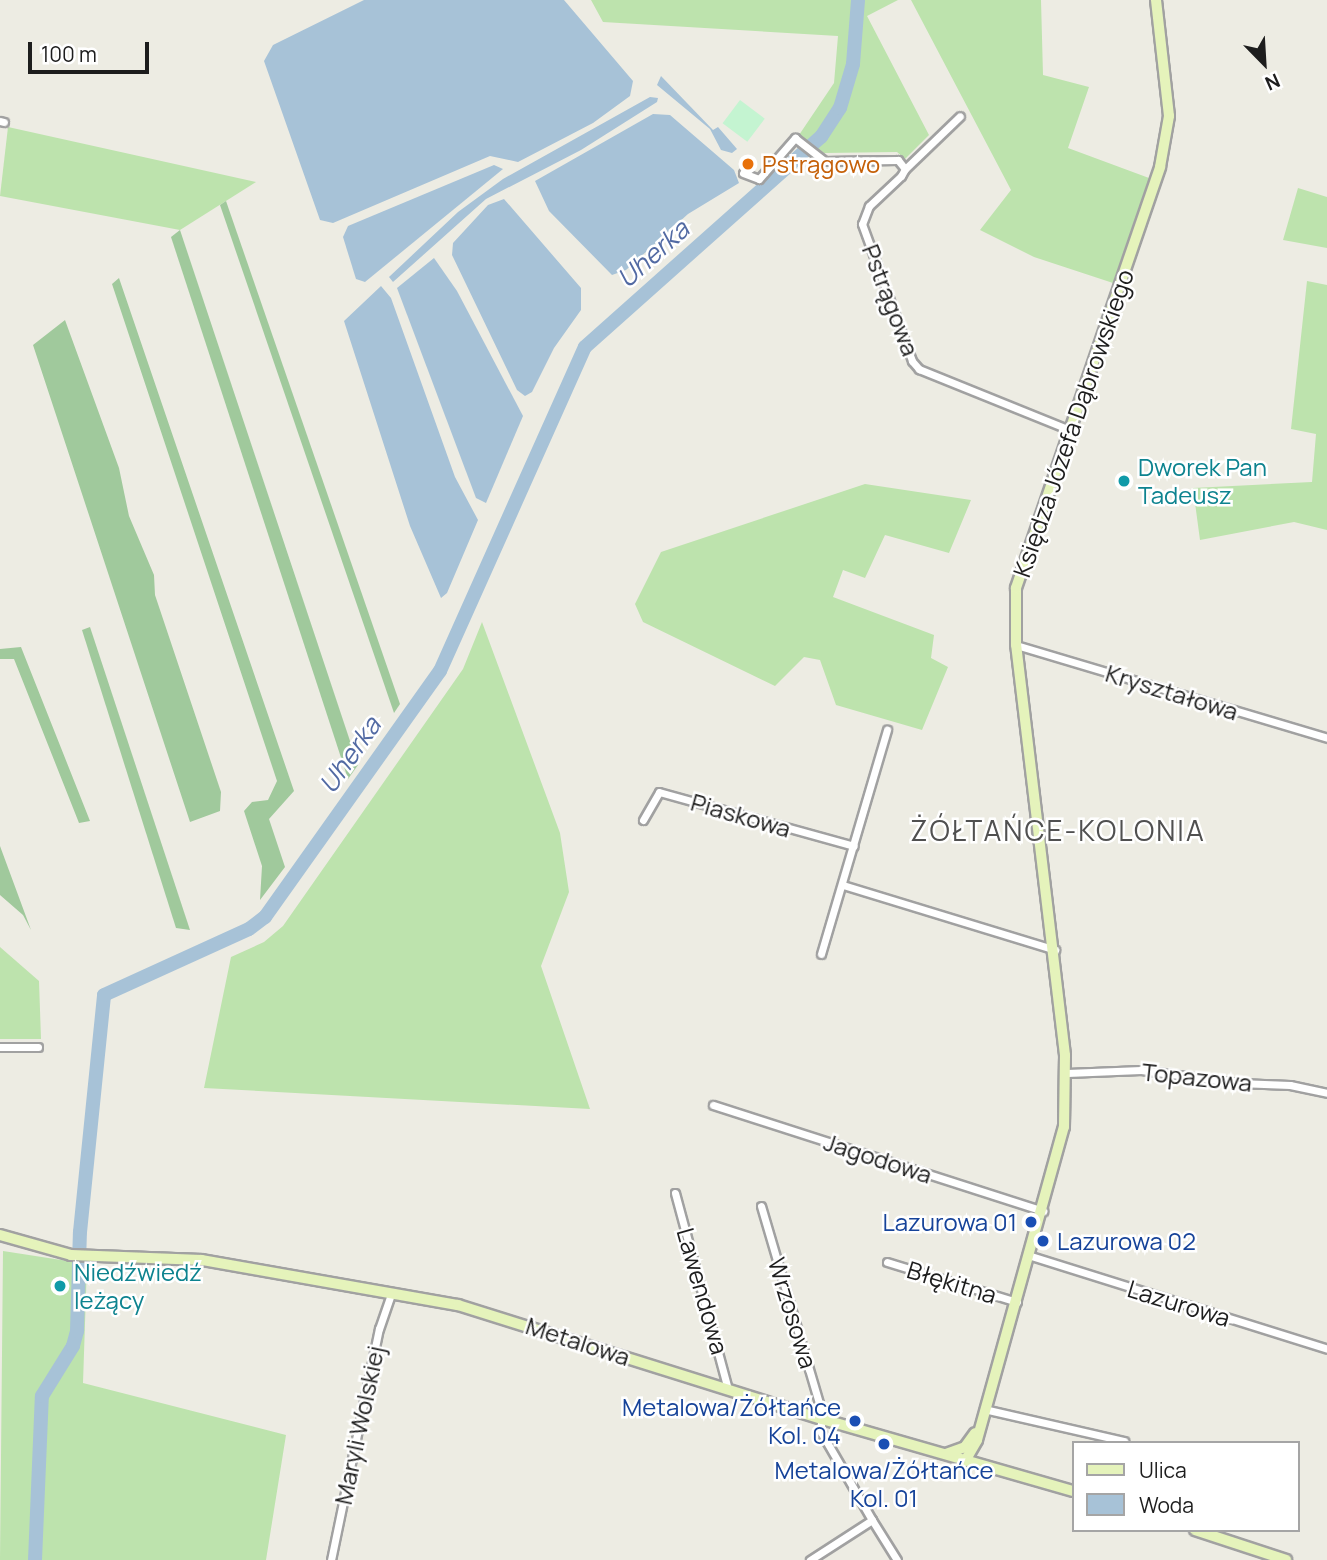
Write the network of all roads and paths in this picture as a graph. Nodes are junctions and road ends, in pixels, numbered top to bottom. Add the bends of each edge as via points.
1 (1156, 0) edge
2 (960, 116) dead end
3 (905, 169) junction
4 (743, 173) dead end
5 (1070, 430) junction
6 (1016, 645) junction
7 (887, 730) dead end
8 (1327, 738) edge
9 (643, 820) dead end
10 (854, 846) junction
11 (843, 885) junction
12 (1056, 951) junction
13 (821, 954) dead end
14 (0, 1047) edge
15 (38, 1047) dead end
16 (1067, 1073) junction
17 (1327, 1093) edge
18 (713, 1105) dead end
19 (675, 1193) dead end
20 (761, 1206) dead end
21 (1043, 1211) junction
22 (0, 1235) edge
23 (1031, 1256) junction
24 (887, 1262) dead end
25 (392, 1291) junction
26 (1017, 1302) junction
27 (1327, 1349) edge
28 (728, 1389) junction
29 (984, 1409) junction
30 (822, 1419) junction
31 (979, 1427) junction
32 (977, 1440) junction
33 (1124, 1441) edge
34 (965, 1447) junction
35 (943, 1454) junction
36 (965, 1461) junction
37 (991, 1468) junction
38 (1072, 1491) edge
39 (872, 1520) junction
40 (1201, 1532) edge
41 (331, 1560) edge
42 (810, 1560) edge
43 (897, 1560) edge
44 (1286, 1560) edge

1 - 5 street, Księdza Józefa Dąbrowskiego via 1168,87 1162,159
2 - 3 street, Pstrągowa
3 - 4 street via 898,160 824,161 795,138 759,179
3 - 5 street, Pstrągowa via 869,206 862,225 912,360 919,369
5 - 6 street, Księdza Józefa Dąbrowskiego via 1016,588
6 - 8 street, Kryształowa
6 - 12 street, Księdza Józefa Dąbrowskiego
7 - 10 street
9 - 10 street, Piaskowa via 659,792
10 - 11 street
11 - 12 street
11 - 13 street
12 - 16 street, Księdza Józefa Dąbrowskiego
14 - 15 street
16 - 17 street, Topazowa via 1141,1070
16 - 21 street, Księdza Józefa Dąbrowskiego via 1060,1150
18 - 21 street, Jagodowa
19 - 28 street, Lawendowa
20 - 30 street, Wrzosowa
21 - 23 street, Księdza Józefa Dąbrowskiego
22 - 25 street, Metalowa via 71,1255 202,1260
23 - 26 street, Księdza Józefa Dąbrowskiego
23 - 27 street, Lazurowa
24 - 26 street, Błękitna
25 - 28 street, Metalowa via 482,1311
25 - 41 street, Maryli Wolskiej via 379,1329
26 - 29 street, Księdza Józefa Dąbrowskiego
28 - 30 street, Metalowa
29 - 31 street, Księdza Józefa Dąbrowskiego
29 - 33 street
30 - 35 street, Metalowa
30 - 39 street, Wrzosowa via 824,1439
31 - 32 street, Księdza Józefa Dąbrowskiego
31 - 34 street, Księdza Józefa Dąbrowskiego
32 - 36 street, Księdza Józefa Dąbrowskiego
32 - 37 street via 981,1456
34 - 35 street
34 - 36 street
35 - 36 street, Metalowa
36 - 37 street, Metalowa
37 - 38 street, Metalowa
39 - 42 street
39 - 43 street, Wrzosowa
40 - 44 street

